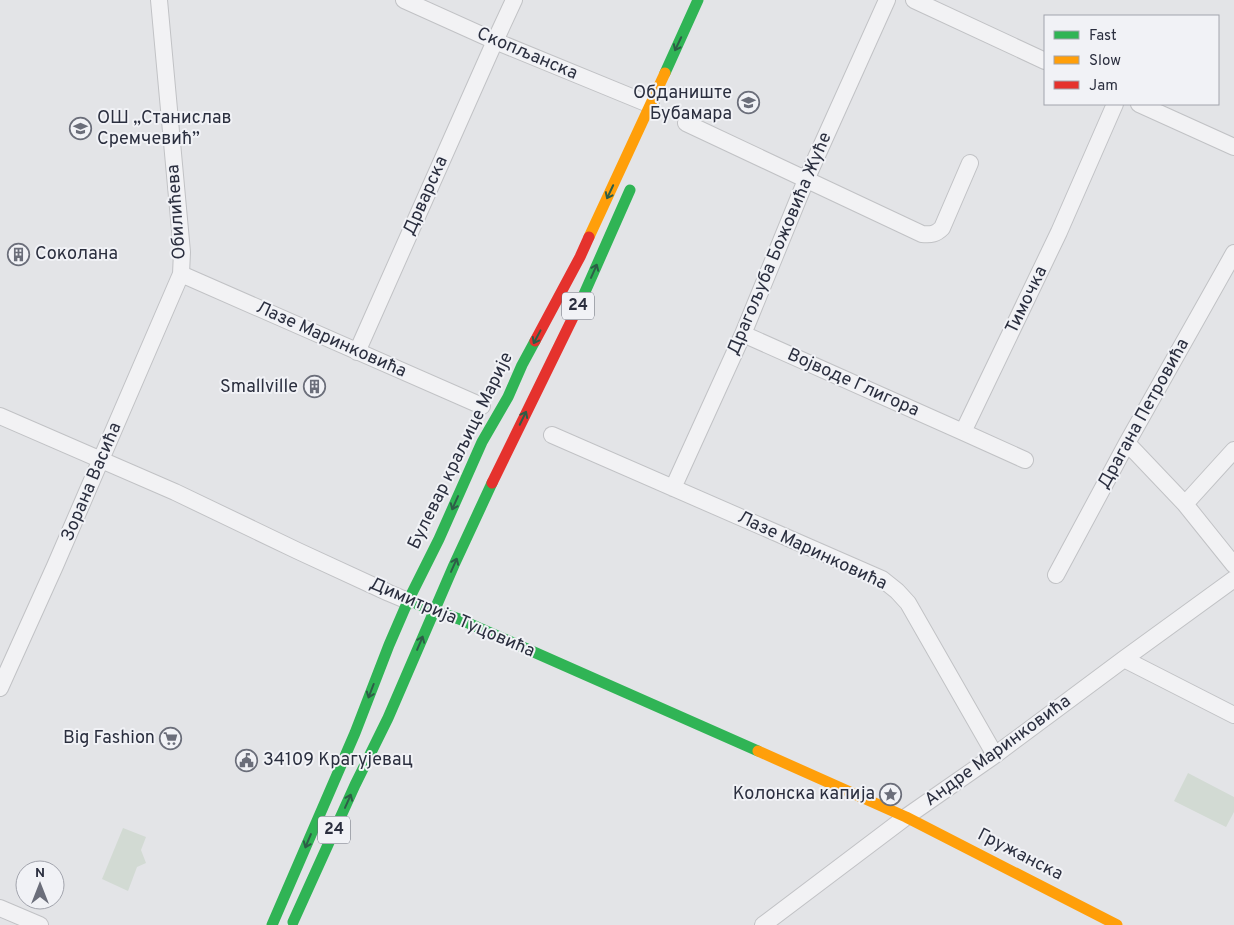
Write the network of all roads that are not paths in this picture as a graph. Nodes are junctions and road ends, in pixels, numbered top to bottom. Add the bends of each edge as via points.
1 (159, 0) edge
2 (404, 0) edge
3 (514, 0) edge
4 (698, 0) edge
5 (887, 0) edge
6 (914, 0) edge
7 (495, 41) junction
8 (1044, 61) edge
9 (651, 105) junction
10 (1115, 105) edge
11 (1141, 105) edge
12 (686, 124) dead end
13 (1234, 147) edge
14 (970, 163) dead end
15 (636, 177) dead end
16 (806, 180) junction
17 (1234, 253) edge
18 (181, 274) junction
19 (742, 334) junction
20 (357, 352) junction
21 (482, 406) dead end
22 (0, 416) edge
23 (963, 432) junction
24 (552, 435) dead end
25 (1128, 443) junction
26 (1234, 450) edge
27 (101, 460) junction
28 (1026, 460) dead end
29 (673, 488) junction
30 (1185, 504) junction
31 (1234, 565) edge
32 (1056, 575) dead end
33 (1234, 579) edge
34 (408, 601) junction
35 (435, 610) junction
36 (1124, 659) junction
37 (0, 688) edge
38 (1234, 715) edge
39 (994, 755) junction
40 (906, 817) junction
41 (0, 908) edge
42 (40, 925) edge
43 (272, 925) edge
44 (291, 925) edge
45 (763, 925) edge
46 (1117, 925) edge

1 - 18 street, Обилићева via 182,252
2 - 7 street, Скопљанска
3 - 7 street, Дрварска
4 -> 9 main road, Булевар краљице Марије / 24
5 - 16 street, Драгољуба Божовића Жуће
6 - 8 street
7 - 9 street, Скопљанска
7 - 20 street, Дрварска
9 -> 34 main road, Булевар краљице Марије / 24 via 580,257 482,442
10 - 23 street, Тимочка via 1059,232
11 - 13 street
12 - 16 street
14 - 16 street via 942,228 932,235 922,234
35 -> 15 main road, 24
16 - 19 street, Драгољуба Божовића Жуће
17 - 25 street, Драгана Петровића
18 - 20 street, Лазе Маринковића
18 - 27 street, Зорана Васића
19 - 23 street, Војводе Глигора
19 - 29 street, Драгољуба Божовића Жуће
20 - 21 street, Лазе Маринковића
22 - 27 street, Димитрија Туцовића
23 - 28 street
24 - 29 street, Лазе Маринковића
25 - 30 street
25 - 32 street, Драгана Петровића
26 - 30 street
27 - 34 street, Димитрија Туцовића
27 - 37 street, Зорана Васића
29 - 39 street, Лазе Маринковића via 882,579 897,591 908,603
30 - 31 street
33 - 36 street, Андре Маринковића
34 - 35 main road, Димитрија Туцовића
34 -> 43 main road, Булевар краљице Марије / 24 via 355,734
35 - 40 main road, Димитрија Туцовића
44 -> 35 main road, 24
36 - 38 street
36 - 39 street, Андре Маринковића
39 - 40 street, Андре Маринковића
40 - 45 street, Андре Маринковића
40 - 46 main road, Гружанска
41 - 42 street

